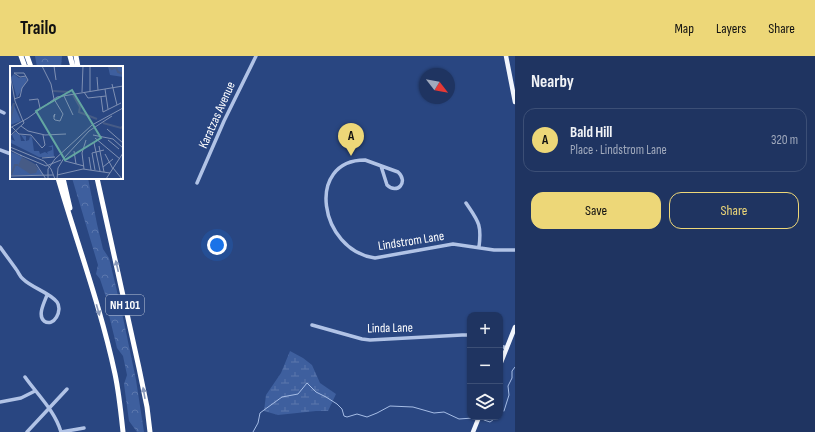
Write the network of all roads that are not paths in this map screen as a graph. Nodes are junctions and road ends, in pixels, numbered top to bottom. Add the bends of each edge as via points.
1 (21, 56) edge
2 (27, 56) edge
3 (70, 56) edge
4 (76, 56) edge
5 (256, 56) edge
6 (506, 56) edge
7 (25, 66) edge
8 (31, 66) edge
9 (73, 66) edge
10 (78, 66) edge
11 (515, 102) edge
12 (0, 150) edge
13 (10, 154) edge
14 (381, 166) junction
15 (58, 179) edge
16 (63, 179) edge
17 (97, 179) edge
18 (197, 183) dead end
19 (466, 203) dead end
20 (80, 246) junction
21 (0, 247) edge
22 (479, 247) junction
23 (515, 250) edge
24 (47, 295) junction
25 (312, 325) dead end
26 (515, 327) edge
27 (467, 335) edge
28 (503, 347) edge
29 (506, 348) junction
30 (503, 356) edge
31 (25, 377) dead end
32 (67, 389) dead end
33 (35, 391) junction
34 (0, 402) edge
35 (49, 409) junction
36 (478, 420) edge
37 (84, 428) dead end
38 (26, 432) edge
39 (61, 432) edge
40 (123, 432) edge
41 (150, 432) edge
42 (473, 432) edge

1 - 7 highway
2 - 8 highway
3 - 9 highway
4 - 10 highway
5 - 18 street, Karatzas Avenue
6 - 11 main road
12 - 13 street
14 - 14 street, Lindstrom Lane via 387,185 392,189 400,186 403,182 402,176
14 - 22 street, Lindstrom Lane via 365,160 350,162 336,171 329,185 326,202 329,218 349,247 375,258 445,245
15 - 20 highway, NH 101
16 - 20 highway
41 -> 17 highway, NH 101 via 139,368
19 - 22 street via 480,230
20 -> 40 highway, NH 101 via 115,375
21 - 24 street via 24,280
22 - 23 street, Lindstrom Lane
24 - 24 street via 59,306 57,318 50,322 46,322 41,316
25 - 27 street, Linda Lane via 370,340
26 - 29 main road
28 - 29 street
29 - 30 main road
31 - 33 street
32 - 35 street
33 - 34 street via 21,398
33 - 35 street
35 - 38 street
35 - 39 street
36 - 42 main road
37 - 39 street

